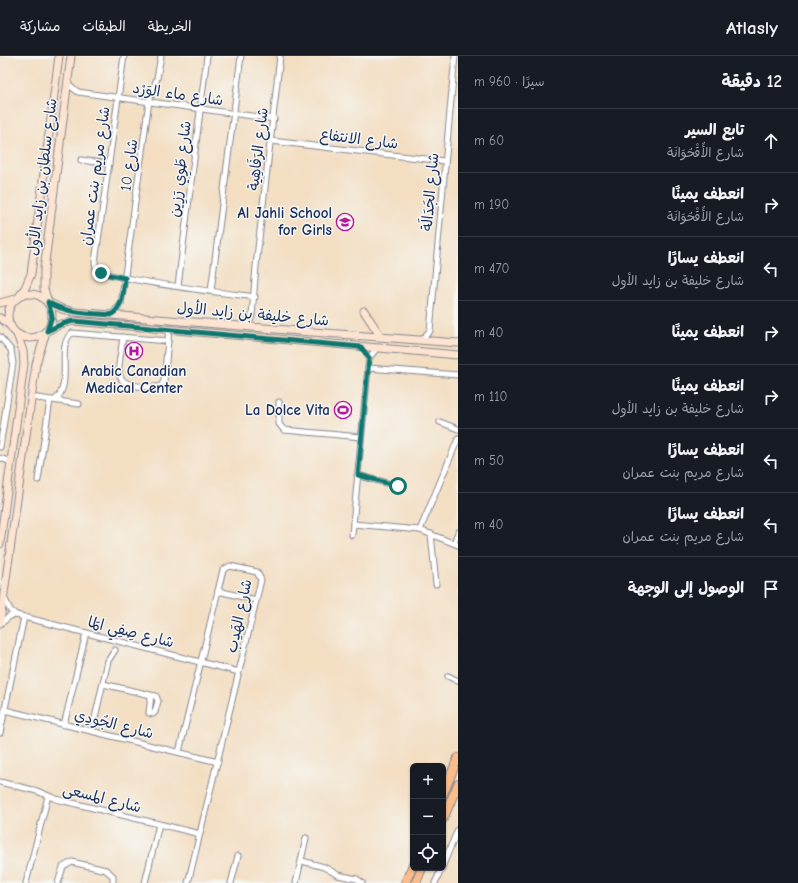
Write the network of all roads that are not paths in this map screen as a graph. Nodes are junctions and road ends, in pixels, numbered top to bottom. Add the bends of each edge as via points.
1 (59, 56) edge
2 (71, 56) edge
3 (124, 56) edge
4 (161, 56) edge
5 (207, 56) edge
6 (241, 56) edge
7 (280, 56) edge
8 (454, 56) edge
9 (67, 83) junction
10 (78, 92) junction
11 (118, 98) junction
12 (65, 99) junction
13 (149, 101) junction
14 (200, 109) junction
15 (234, 114) junction
16 (274, 119) junction
17 (271, 141) junction
18 (81, 160) dead end
19 (444, 161) junction
20 (109, 164) junction
21 (125, 278) junction
22 (178, 286) junction
23 (211, 291) junction
24 (255, 297) junction
25 (18, 298) junction
26 (48, 302) junction
27 (0, 303) edge
28 (121, 304) junction
29 (364, 311) dead end
30 (111, 315) junction
31 (129, 316) junction
32 (252, 316) junction
33 (0, 318) edge
34 (11, 326) junction
35 (242, 326) junction
36 (259, 328) junction
37 (169, 330) junction
38 (47, 331) junction
39 (430, 331) junction
40 (17, 334) junction
41 (0, 337) edge
42 (123, 337) junction
43 (382, 337) junction
44 (421, 340) junction
45 (168, 341) junction
46 (438, 341) junction
47 (458, 343) edge
48 (361, 347) junction
49 (377, 348) junction
50 (458, 355) edge
51 (369, 358) junction
52 (368, 368) junction
53 (458, 375) edge
54 (31, 397) junction
55 (52, 400) junction
56 (279, 402) dead end
57 (79, 404) dead end
58 (2, 418) edge
59 (440, 422) dead end
60 (458, 429) edge
61 (361, 437) junction
62 (458, 439) edge
63 (0, 447) edge
64 (0, 458) edge
65 (11, 462) junction
66 (358, 475) junction
67 (38, 480) dead end
68 (398, 486) dead end
69 (353, 524) junction
70 (420, 530) junction
71 (458, 532) edge
72 (431, 534) junction
73 (352, 536) dead end
74 (0, 544) edge
75 (456, 544) edge
76 (436, 584) dead end
77 (218, 591) junction
78 (4, 597) junction
79 (256, 600) junction
80 (16, 615) junction
81 (24, 617) junction
82 (0, 623) edge
83 (86, 633) junction
84 (115, 650) dead end
85 (201, 662) junction
86 (239, 672) junction
87 (448, 676) dead end
88 (458, 681) edge
89 (103, 684) junction
90 (151, 695) dead end
91 (5, 710) junction
92 (64, 725) junction
93 (92, 731) junction
94 (0, 734) edge
95 (179, 752) junction
96 (458, 758) edge
97 (218, 762) junction
98 (0, 782) edge
99 (458, 784) edge
100 (446, 787) edge
101 (48, 796) junction
102 (446, 812) edge
103 (159, 824) junction
104 (458, 829) edge
105 (200, 834) junction
106 (306, 838) dead end
107 (238, 856) dead end
108 (446, 858) edge
109 (302, 861) junction
110 (410, 871) edge
111 (421, 871) edge
112 (441, 871) edge
113 (26, 883) edge
114 (58, 883) edge
115 (113, 883) edge
116 (145, 883) edge
117 (188, 883) edge
118 (231, 883) edge
119 (296, 883) edge
120 (362, 883) edge
121 (405, 883) edge
122 (416, 883) edge
123 (435, 883) edge

1 - 25 main road, شارع سلطان بن زايد الأول via 31,274
2 - 9 main road, شارع سلطان بن زايد الأول
3 - 11 street, شارع مريم بنت عمران
4 - 13 street, شارع 10
5 - 14 street, شارع طَوِي رَزِين
6 - 15 street
7 - 16 street, شارع الرَفَاهِية
8 - 19 street, شارع الجَدَالَة
9 - 10 street
9 - 12 main road, شارع سلطان بن زايد الأول
10 - 11 street, شارع ماء الوَرْد
10 - 12 street
11 - 13 street, شارع ماء الوَرْد
11 - 20 street, شارع مريم بنت عمران
12 - 26 main road, شارع سلطان بن زايد الأول via 44,270 44,289
13 - 14 street, شارع ماء الوَرْد
13 - 21 street, شارع 10
14 - 15 street, شارع ماء الوَرْد
14 - 22 street, شارع طَوِي رَزِين
15 - 16 street, شارع ماء الوَرْد
15 - 23 street
16 - 17 street, شارع الرَفَاهِية
17 - 19 street, شارع الانتفاع
17 - 24 street, شارع الرَفَاهِية via 256,266
18 - 20 street
19 - 39 street, شارع الجَدَالَة
20 - 21 street, شارع مريم بنت عمران via 95,265 101,273
21 - 22 street, شارع مريم بنت عمران
21 - 28 street
22 - 23 street, شارع مريم بنت عمران
23 - 24 street, شارع مريم بنت عمران
24 - 32 street, شارع الرَفَاهِية
25 - 26 main road via 25,294 35,294
25 - 27 main road
25 - 34 main road via 9,312
26 - 30 main road, شارع خليفة بن زايد الأول via 67,311
26 - 38 main road via 52,316
28 - 30 street
28 - 31 street
29 - 43 main road
30 - 31 main road, شارع خليفة بن زايد الأول
31 - 35 main road, شارع خليفة بن زايد الأول
32 - 35 street via 249,323
32 - 36 street
33 - 34 main road
34 - 40 main road
35 - 36 main road, شارع خليفة بن زايد الأول
36 - 43 main road, شارع خليفة بن زايد الأول
37 - 38 main road, شارع خليفة بن زايد الأول via 73,321
37 - 45 street
37 - 48 main road, شارع خليفة بن زايد الأول
38 - 40 main road via 34,338 25,338
38 - 54 main road via 37,357
39 - 44 street
39 - 46 street
40 - 65 main road via 24,364
41 - 58 street via 11,350 13,364
42 - 45 street
42 - 45 street via 119,374 121,380 126,384 155,388 161,386 164,381
42 - 55 street via 76,332 70,334 65,343 63,389
43 - 44 main road, شارع خليفة بن زايد الأول
44 - 46 main road, شارع خليفة بن زايد الأول
46 - 47 main road, شارع خليفة بن زايد الأول
48 - 49 main road, شارع خليفة بن زايد الأول
48 - 51 street
49 - 50 main road, شارع خليفة بن زايد الأول
49 - 51 street
51 - 52 street
52 - 53 street
52 - 61 street
54 - 55 street
54 - 78 main road
55 - 57 street
55 - 67 street
56 - 61 street via 279,424 284,430
58 - 63 street
59 - 60 street
61 - 66 street
62 - 70 street
64 - 65 street
65 - 74 main road
66 - 68 street
66 - 69 street
69 - 70 street
69 - 73 street
70 - 72 street
71 - 75 street
72 - 75 street
72 - 76 street
77 - 79 street
77 - 79 street, شارع الهَدِب via 226,567 255,572 260,575 261,580
77 - 85 street, شارع الهَدِب
78 - 80 street via 10,610
78 - 82 main road
79 - 86 street, شارع الهَدِب
80 - 81 street, شارع صِفِي المَا
80 - 82 street
81 - 83 street, شارع صِفِي المَا
81 - 91 street
83 - 85 street, شارع صِفِي المَا
83 - 92 street
84 - 89 street via 108,661
85 - 86 street, شارع صِفِي المَا
85 - 95 street, شارع الهَدِب
86 - 97 street, شارع الهَدِب
87 - 88 street
89 - 90 street
89 - 93 street
91 - 92 street, شارع الجُودِي
91 - 94 street
92 - 93 street, شارع الجُودِي
93 - 95 street, شارع الجُودِي
95 - 97 street, شارع الجُودِي
96 - 100 main road
97 - 105 street, شارع الهَدِب
98 - 101 street, شارع المسعى
99 - 102 main road
101 - 103 street, شارع المسعى
101 - 113 street
103 - 105 street, شارع المسعى
103 - 116 street
104 - 108 street
105 - 117 street, شارع الهَدِب
106 - 109 street
107 - 118 street
109 - 119 street
109 - 120 street via 324,867 338,875 357,879
110 - 121 main road
111 - 122 main road
112 - 123 street
114 - 115 street via 63,867 72,862 109,871 113,876

